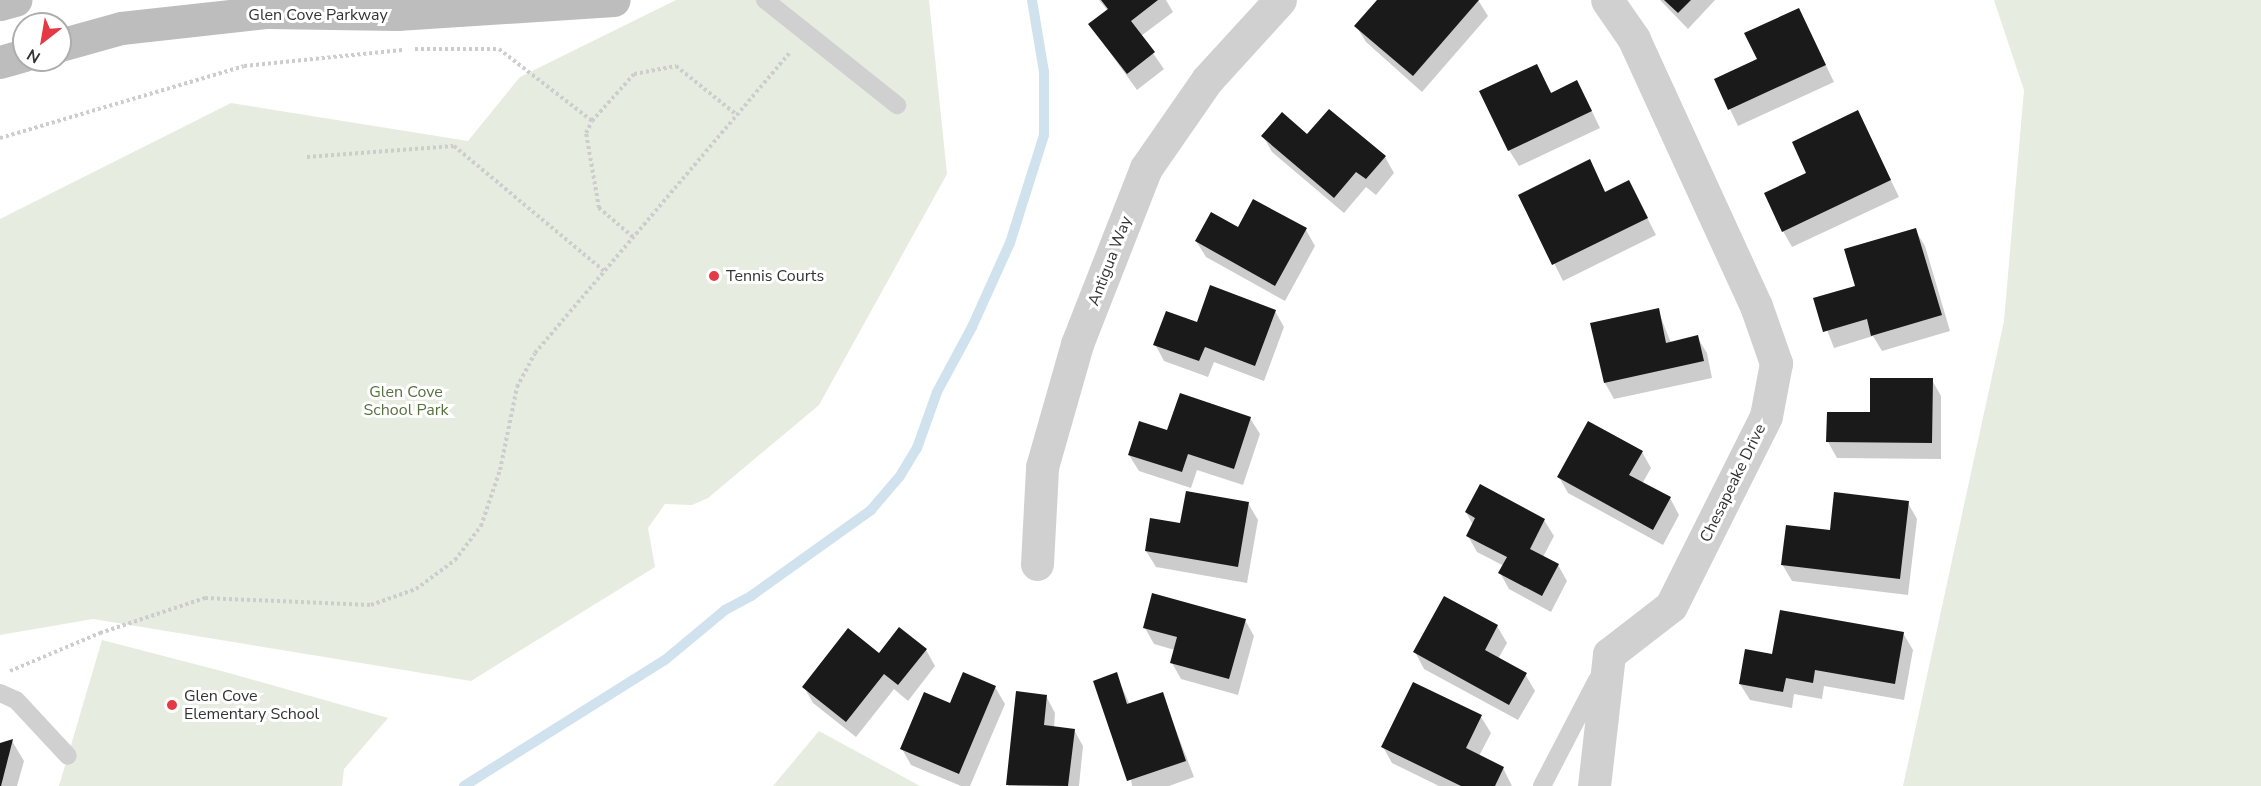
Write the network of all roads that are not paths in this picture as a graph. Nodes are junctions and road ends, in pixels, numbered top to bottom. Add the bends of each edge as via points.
1 (15, 0) edge
2 (614, 0) edge
3 (765, 0) edge
4 (1280, 0) edge
5 (1607, 0) edge
6 (0, 4) edge
7 (72, 42) edge
8 (897, 105) dead end
9 (1037, 564) dead end
10 (1608, 654) junction
11 (0, 693) edge
12 (68, 756) dead end
13 (1542, 786) edge
14 (1594, 786) edge

1 - 6 main road
2 - 7 main road, Glen Cove Parkway via 397,14 267,12 121,28
3 - 8 lane
4 - 9 street, Antigua Way via 1207,80 1146,168 1077,344 1042,467
5 - 10 street, Chesapeake Drive via 1634,39 1756,306 1776,363 1766,416 1671,606
10 - 13 lane via 1573,732
10 - 14 street
11 - 12 lane via 16,700

